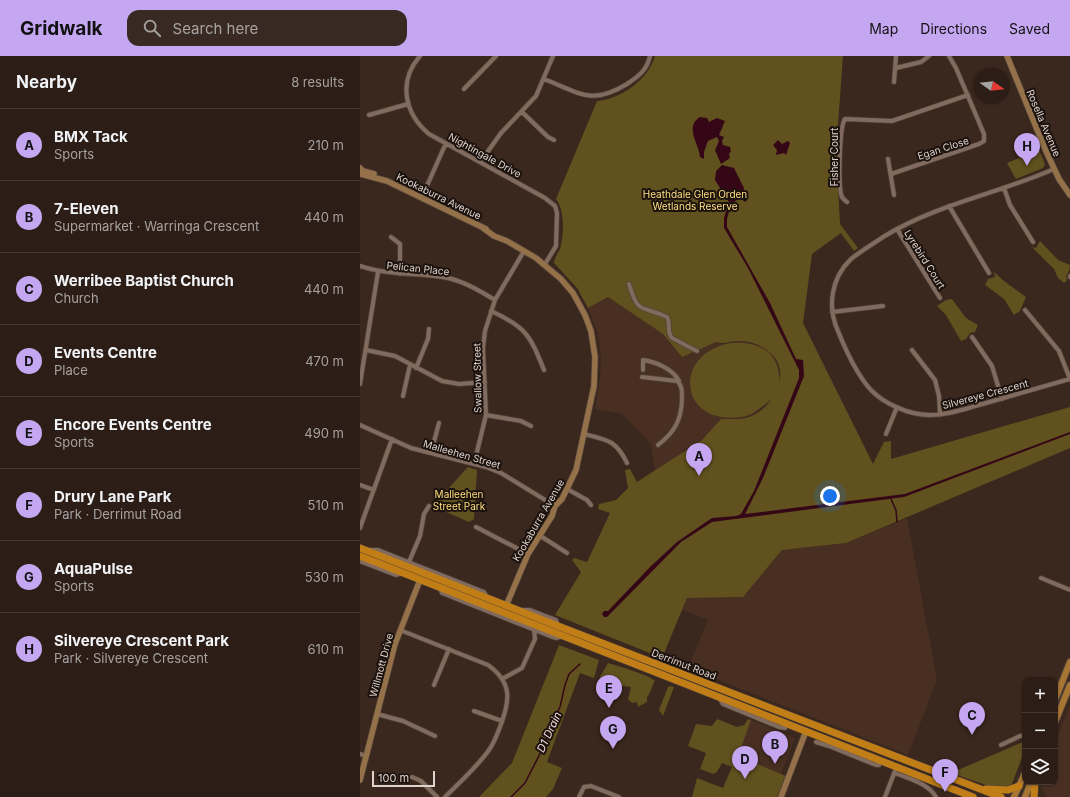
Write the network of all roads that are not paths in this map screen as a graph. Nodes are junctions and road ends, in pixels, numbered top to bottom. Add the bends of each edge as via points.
1 (420, 56) edge
2 (496, 56) edge
3 (553, 56) edge
4 (650, 56) edge
5 (896, 56) edge
6 (929, 56) edge
7 (1007, 56) edge
8 (952, 57) edge
9 (896, 68) junction
10 (544, 79) junction
11 (894, 82) dead end
12 (464, 90) dead end
13 (968, 95) junction
14 (408, 104) junction
15 (522, 112) junction
16 (369, 115) dead end
17 (554, 140) dead end
18 (446, 143) junction
19 (888, 159) dead end
20 (483, 163) junction
21 (1054, 169) junction
22 (361, 173) edge
23 (891, 174) junction
24 (1004, 188) junction
25 (894, 195) dead end
26 (1070, 195) edge
27 (422, 197) junction
28 (847, 202) dead end
29 (949, 206) junction
30 (897, 229) junction
31 (391, 237) dead end
32 (1033, 242) dead end
33 (524, 251) junction
34 (545, 264) junction
35 (360, 266) edge
36 (378, 272) junction
37 (989, 273) dead end
38 (400, 274) junction
39 (629, 284) dead end
40 (940, 298) dead end
41 (495, 300) junction
42 (883, 306) dead end
43 (1025, 310) dead end
44 (491, 311) junction
45 (832, 312) junction
46 (429, 329) dead end
47 (972, 337) dead end
48 (366, 350) junction
49 (912, 350) dead end
50 (697, 351) dead end
51 (410, 365) junction
52 (416, 368) junction
53 (544, 370) dead end
54 (643, 370) dead end
55 (642, 377) dead end
56 (1070, 379) edge
57 (485, 382) junction
58 (679, 382) junction
59 (360, 384) edge
60 (403, 396) dead end
61 (1002, 399) junction
62 (898, 407) junction
63 (940, 414) junction
64 (486, 415) junction
65 (439, 423) dead end
66 (360, 425) edge
67 (531, 426) dead end
68 (584, 434) junction
69 (886, 434) dead end
70 (392, 440) junction
71 (658, 445) dead end
72 (431, 453) junction
73 (627, 462) dead end
74 (474, 464) junction
75 (360, 485) edge
76 (567, 489) junction
77 (374, 490) junction
78 (429, 506) dead end
79 (555, 506) junction
80 (591, 506) dead end
81 (476, 527) dead end
82 (360, 528) edge
83 (539, 535) junction
84 (361, 549) edge
85 (567, 553) dead end
86 (528, 554) junction
87 (360, 561) edge
88 (409, 562) junction
89 (400, 563) junction
90 (423, 572) junction
91 (403, 573) junction
92 (1041, 578) dead end
93 (420, 580) junction
94 (440, 588) junction
95 (1070, 590) edge
96 (488, 598) junction
97 (505, 609) junction
98 (400, 630) junction
99 (534, 630) junction
100 (564, 636) junction
101 (449, 649) junction
102 (1070, 662) edge
103 (668, 668) junction
104 (665, 676) junction
105 (502, 679) junction
106 (434, 685) dead end
107 (1070, 685) edge
108 (1058, 692) edge
109 (474, 710) dead end
110 (777, 711) junction
111 (377, 714) junction
112 (1058, 715) edge
113 (502, 721) junction
114 (787, 724) junction
115 (810, 724) junction
116 (808, 732) junction
117 (435, 736) dead end
118 (1022, 736) edge
119 (816, 742) dead end
120 (829, 743) junction
121 (1001, 745) dead end
122 (874, 748) junction
123 (363, 755) edge
124 (900, 759) junction
125 (881, 761) junction
126 (896, 770) junction
127 (412, 777) dead end
128 (360, 780) edge
129 (1022, 780) edge
130 (1030, 785) edge
131 (1035, 785) edge
132 (1019, 786) junction
133 (980, 789) junction
134 (437, 797) edge
135 (445, 797) edge
136 (579, 797) edge
137 (619, 797) edge
138 (781, 797) edge
139 (885, 797) edge
140 (936, 797) edge
141 (973, 797) edge
142 (1001, 797) edge
143 (1014, 797) edge
144 (1025, 797) edge
145 (1034, 797) edge

1 - 14 street, Nightingale Drive via 412,68 408,81
2 - 12 street
3 - 10 street
4 - 10 street via 639,76 606,95 587,95
5 - 9 street
6 - 9 street via 921,62
7 - 21 street, Rosella Avenue
8 - 13 street, Egan Close
9 - 11 street
10 - 15 street via 536,96
13 - 23 street, Egan Close via 984,134 983,142
13 - 28 street, Fisher Court via 892,121 844,119 841,125 840,154 842,195
14 - 16 street
14 - 18 street, Nightingale Drive via 421,127
15 - 17 street
15 - 20 street via 501,133
18 - 20 street, Nightingale Drive
18 - 27 street
19 - 23 street
20 - 34 street, Nightingale Drive via 555,206 556,244
21 - 24 street, Silvereye Crescent
21 - 26 street, Rosella Avenue
22 - 27 street, Kookaburra Avenue via 373,173
23 - 25 street
24 - 29 street, Silvereye Crescent
24 - 32 street via 1010,205
27 - 33 street, Kookaburra Avenue via 498,234
29 - 30 street, Silvereye Crescent
29 - 37 street
30 - 40 street, Lyrebird Court
30 - 45 street, Silvereye Crescent via 872,244 846,265 836,280
31 - 38 street via 400,244
33 - 34 street, Kookaburra Avenue
33 - 41 street, Swallow Street
34 - 68 street, Kookaburra Avenue via 572,293 591,331 596,372
35 - 36 street, Pelican Place
36 - 38 street, Pelican Place
36 - 48 street
38 - 41 street, Pelican Place via 450,278
39 - 50 street via 635,303 666,317 672,338
41 - 44 street, Swallow Street
42 - 45 street
43 - 56 street via 1059,351
44 - 53 street via 523,329 534,345
44 - 57 street, Swallow Street via 483,348
45 - 62 street, Silvereye Crescent via 841,339 861,377 871,390
46 - 52 street via 428,339
47 - 61 street via 992,366
48 - 51 street via 396,356
48 - 59 street
49 - 63 street via 935,380
51 - 52 street
51 - 60 street
52 - 57 street via 448,383
54 - 58 street via 643,360 653,362 669,371
55 - 58 street
56 - 61 street, Silvereye Crescent
57 - 64 street, Swallow Street
58 - 71 street via 682,392 680,420
61 - 63 street, Silvereye Crescent
62 - 63 street, Silvereye Crescent via 918,414
62 - 69 street
64 - 67 street via 521,421
64 - 74 street, Swallow Street
65 - 72 street
66 - 70 street, Malleehen Street
68 - 73 street via 608,440 616,445
68 - 76 street, Kookaburra Avenue via 576,470
70 - 72 street, Malleehen Street
70 - 77 street
72 - 74 street, Malleehen Street
74 - 79 street, Malleehen Street via 501,473
75 - 77 street
76 - 79 street, Kookaburra Avenue
76 - 80 street via 587,500
77 - 82 street
78 - 88 street via 424,514 420,536
79 - 83 street, Kookaburra Avenue via 552,516
81 - 86 street
83 - 85 street
83 - 86 street, Kookaburra Avenue
84 - 88 street via 378,550
84 - 89 highway, Derrimut Road
84 - 91 highway, Derrimut Road
86 - 97 street, Kookaburra Avenue
87 - 91 street via 396,575
88 - 96 street via 484,592
89 - 90 highway, Derrimut Road
89 - 91 highway
90 - 93 highway
90 - 96 highway, Derrimut Road
91 - 93 highway, Derrimut Road
92 - 95 street
93 - 94 highway, Derrimut Road
93 - 98 street, Willmott Drive
94 - 97 highway, Derrimut Road
94 - 99 street via 442,593
96 - 97 highway, Derrimut Road
97 - 100 highway, Derrimut Road
97 - 103 highway, Derrimut Road via 517,610
98 - 101 street
98 - 111 street, Willmott Drive
99 - 100 street via 553,637
99 - 105 street via 535,639 522,668
100 - 104 highway, Derrimut Road
101 - 105 street via 488,665
101 - 106 street
102 - 108 main road
103 - 104 highway
103 - 110 highway, Derrimut Road
104 - 114 highway, Derrimut Road
105 - 113 street via 508,694 508,703
107 - 112 main road
109 - 113 street
110 - 114 highway via 786,718
110 - 115 highway, Derrimut Road
111 - 117 street via 403,721
111 - 123 street, Willmott Drive
113 - 135 street via 490,748
114 - 116 highway, Derrimut Road
115 - 116 highway
115 - 122 highway, Derrimut Road
116 - 120 highway, Derrimut Road
116 - 138 street
118 - 121 street
119 - 120 street
120 - 125 highway, Derrimut Road
122 - 124 highway, Derrimut Road
122 - 125 highway via 881,756
123 - 128 street, Willmott Drive
124 - 126 highway
124 - 133 highway, Derrimut Road
125 - 126 highway, Derrimut Road
126 - 139 street
126 - 140 street via 930,789
126 - 141 highway, Derrimut Road
127 - 134 street via 421,781
129 - 132 main road
130 - 144 main road
131 - 145 highway
132 - 133 highway via 1008,790
132 - 143 main road
133 - 142 highway, Derrimut Road
136 - 137 street via 584,787 591,786

